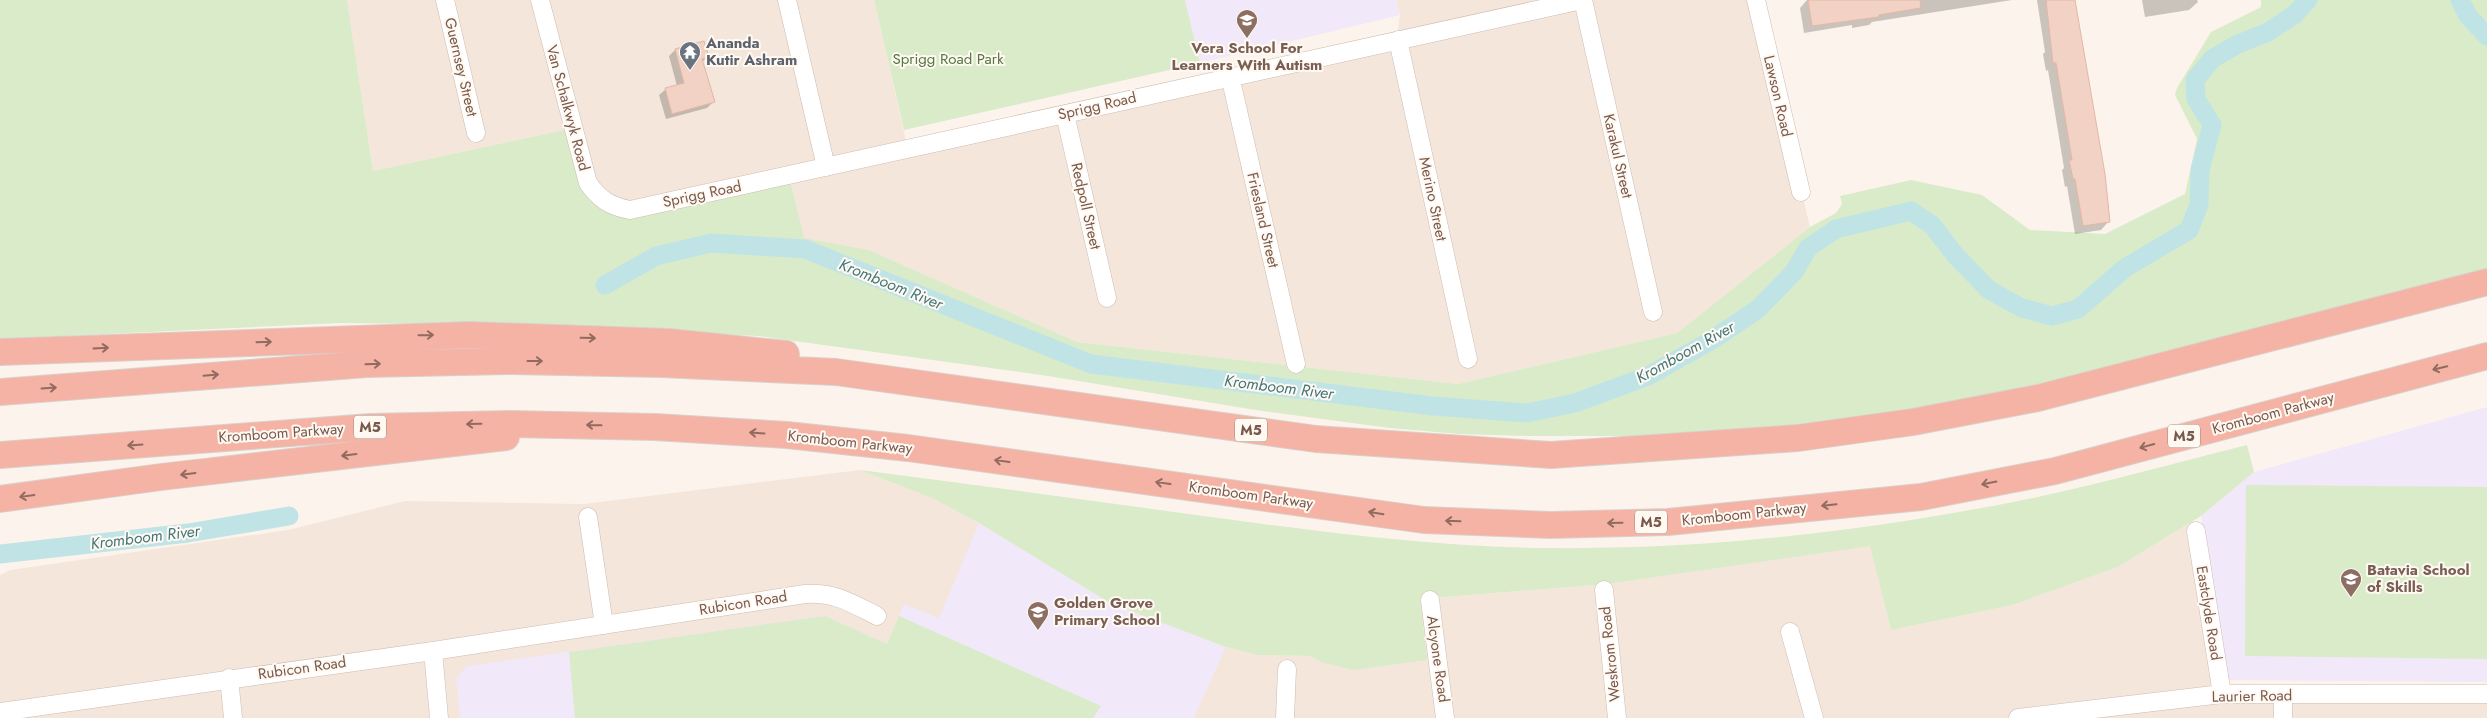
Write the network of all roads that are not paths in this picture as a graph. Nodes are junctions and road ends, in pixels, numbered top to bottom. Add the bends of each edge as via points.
1 (445, 0) edge
2 (540, 0) edge
3 (787, 0) edge
4 (1582, 0) edge
5 (1756, 0) edge
6 (1398, 40) junction
7 (1230, 76) junction
8 (1065, 114) junction
9 (476, 133) dead end
10 (826, 167) junction
11 (1801, 192) dead end
12 (613, 207) joint
13 (2487, 282) edge
14 (1107, 298) dead end
15 (1653, 312) dead end
16 (0, 352) edge
17 (2487, 356) edge
18 (1468, 359) dead end
19 (1296, 364) dead end
20 (836, 372) junction
21 (0, 392) edge
22 (557, 424) junction
23 (0, 455) edge
24 (0, 499) edge
25 (588, 517) dead end
26 (2196, 531) dead end
27 (1604, 590) dead end
28 (1430, 600) dead end
29 (877, 616) dead end
30 (604, 625) junction
31 (1790, 632) dead end
32 (433, 651) junction
33 (1287, 669) dead end
34 (229, 678) junction
35 (2222, 694) junction
36 (2487, 694) edge
37 (2283, 695) junction
38 (0, 712) edge
39 (2118, 712) edge
40 (233, 718) edge
41 (439, 718) edge
42 (1285, 718) edge
43 (1445, 718) edge
44 (1617, 718) edge
45 (1814, 718) edge
46 (2018, 718) edge
47 (2283, 718) edge

1 - 9 street, Guernsey Street
2 - 12 street, Van Schalkwyk Road via 588,183 599,198
3 - 10 street
4 - 6 street, Sprigg Road
4 - 15 street, Karakul Street
5 - 11 street, Lawson Road
6 - 7 street, Sprigg Road
6 - 18 street, Merino Street
7 - 8 street, Sprigg Road
7 - 19 street, Friesland Street
8 - 10 street, Sprigg Road
8 - 14 street, Redpoll Street
10 - 12 street, Sprigg Road via 630,210
13 - 20 highway, M5 via 2038,398 1913,422 1798,438 1560,454 1316,439
16 -> 20 highway via 470,335 597,338 787,354
17 -> 22 highway, Kromboom Parkway / M5 via 2055,471 1921,496 1668,522 1550,525 1424,520 908,448 701,429
21 -> 20 highway, M5 via 271,370 448,361 559,361
22 -> 23 highway, Kromboom Parkway / M5 via 344,428
22 -> 24 highway via 478,442 171,476
25 - 30 street
26 - 35 street, Eastclyde Road
27 - 44 street, Weskrom Road
28 - 43 street, Alcyone Road
29 - 30 street, Rubicon Road via 840,597 824,593
30 - 32 street, Rubicon Road
31 - 45 street
32 - 34 street, Rubicon Road
32 - 41 street
33 - 42 street
34 - 38 street, Rubicon Road
34 - 40 street
35 - 37 street, Laurier Road
35 - 39 street, Laurier Road
36 - 37 street, Laurier Road
37 - 47 street
39 - 46 street, Laurier Road

